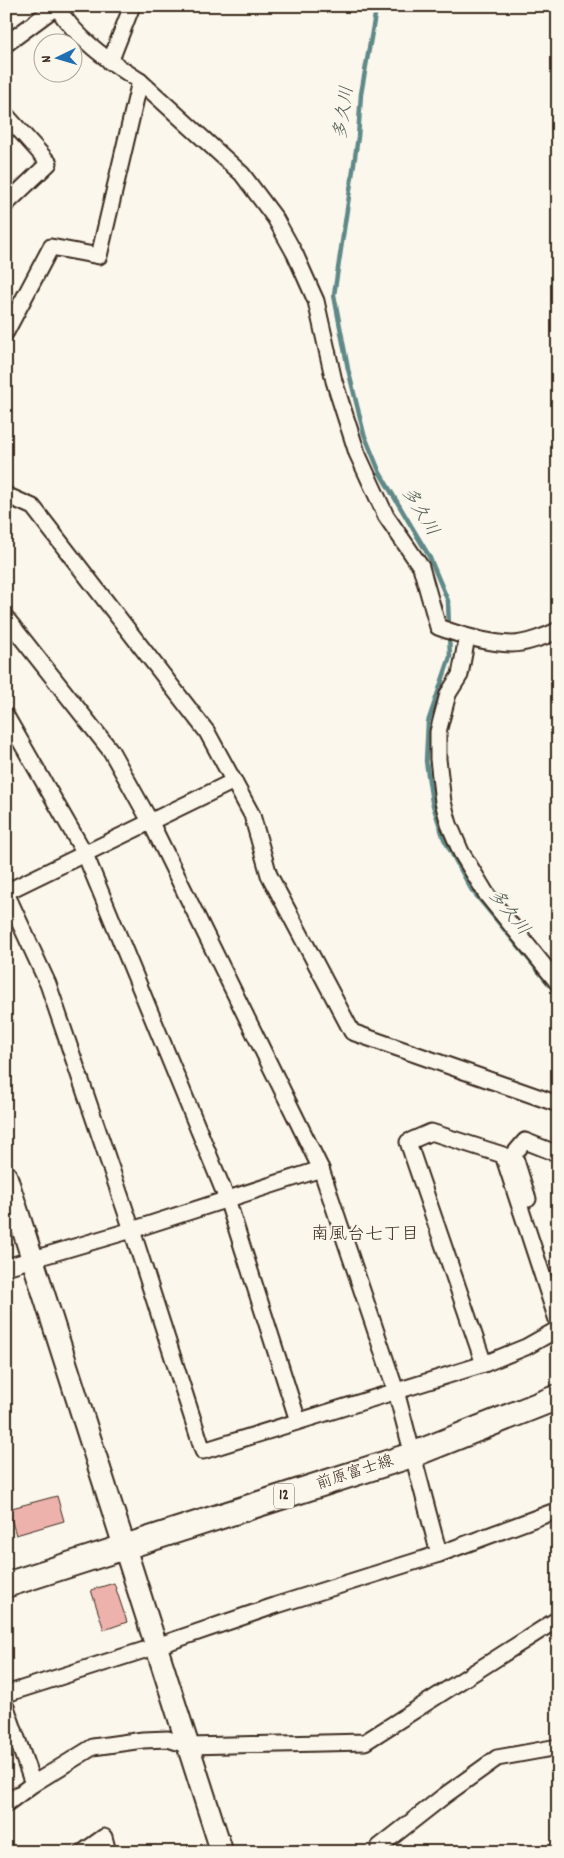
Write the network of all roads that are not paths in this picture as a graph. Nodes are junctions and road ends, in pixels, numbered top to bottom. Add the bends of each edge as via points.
1 (56, 6) edge
2 (132, 6) edge
3 (6, 44) edge
4 (110, 62) junction
5 (140, 81) junction
6 (6, 115) edge
7 (6, 204) edge
8 (6, 332) edge
9 (6, 495) edge
10 (6, 618) edge
11 (558, 630) edge
12 (462, 635) junction
13 (6, 716) edge
14 (234, 781) junction
15 (151, 822) junction
16 (85, 854) junction
17 (6, 893) edge
18 (558, 983) edge
19 (558, 1104) edge
20 (558, 1154) edge
21 (321, 1169) junction
22 (6, 1176) edge
23 (227, 1199) junction
24 (132, 1230) junction
25 (33, 1259) junction
26 (6, 1267) edge
27 (558, 1299) edge
28 (558, 1322) edge
29 (558, 1329) edge
30 (484, 1364) junction
31 (396, 1391) junction
32 (558, 1397) edge
33 (298, 1421) junction
34 (412, 1455) junction
35 (558, 1510) edge
36 (125, 1546) junction
37 (439, 1554) junction
38 (6, 1585) edge
39 (558, 1619) edge
40 (157, 1646) junction
41 (6, 1694) edge
42 (6, 1707) edge
43 (189, 1746) junction
44 (558, 1747) edge
45 (33, 1784) junction
46 (6, 1804) edge
47 (379, 1846) dead end
48 (83, 1852) edge
49 (108, 1852) edge
50 (222, 1852) edge

1 - 3 street
1 - 4 street via 73,30
2 - 4 street
4 - 5 street
5 - 8 street via 99,256 51,247
5 - 12 street via 242,174 275,218 316,301 334,382 357,453 386,516 420,567 438,627
6 - 7 street via 49,163
9 - 14 street via 33,507 208,732
10 - 15 street via 111,750
11 - 12 street via 514,644
12 - 18 street via 460,675 448,694 438,732 443,802 449,824 461,852 487,895
13 - 16 street
14 - 15 street
14 - 19 street via 252,815 269,875 352,1032
15 - 16 street
15 - 21 street
16 - 17 street
16 - 23 street
17 - 24 street via 48,984
20 - 27 street via 525,1141 514,1154
21 - 23 street
21 - 31 street
22 - 25 street
23 - 24 street
23 - 33 street
24 - 25 street
24 - 33 street via 203,1451
25 - 26 street
25 - 36 street
28 - 30 street via 503,1156 431,1132 408,1142
29 - 30 street via 526,1347
30 - 31 street
31 - 33 street
31 - 34 street
32 - 34 main road, 前原富士線 / 12
34 - 36 main road, 前原富士線 / 12
34 - 37 street
35 - 37 street
36 - 38 main road, 前原富士線 / 12
36 - 40 street
37 - 40 street
39 - 43 street via 365,1742
40 - 41 street
40 - 43 street
42 - 45 street
43 - 45 street via 168,1739 93,1747
43 - 50 street
44 - 47 street via 497,1758
45 - 46 street
48 - 49 street via 104,1837

